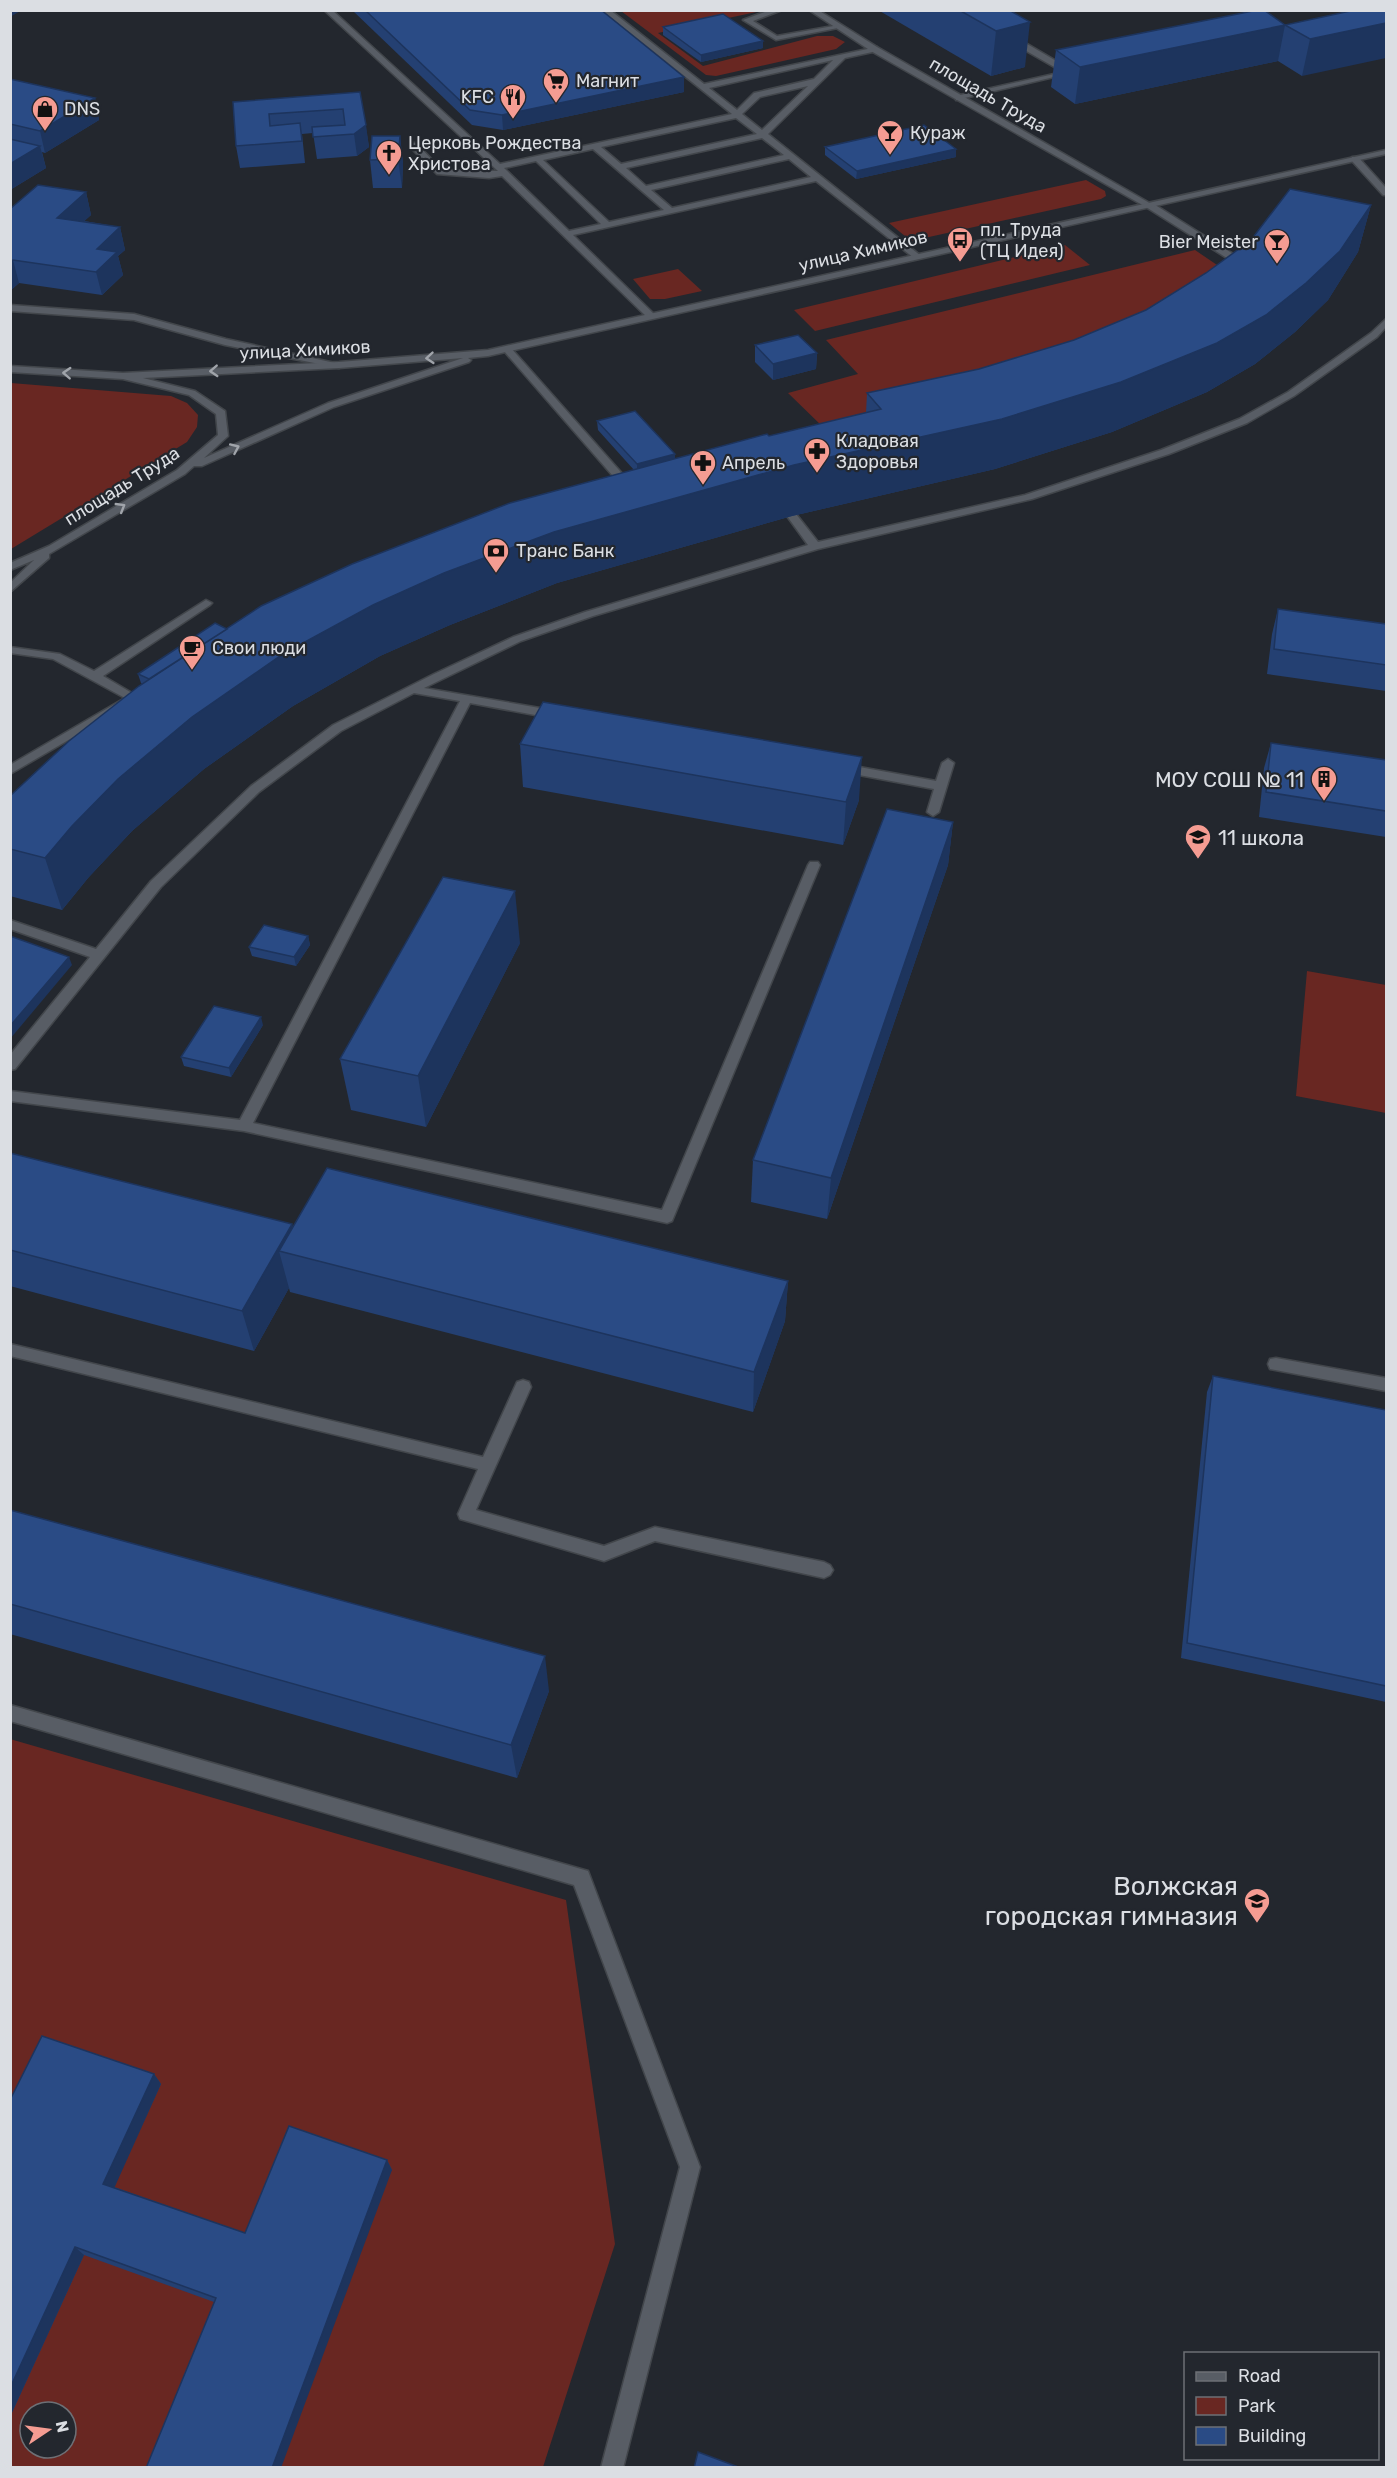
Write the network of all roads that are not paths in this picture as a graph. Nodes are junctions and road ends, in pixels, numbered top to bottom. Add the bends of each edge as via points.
1 (327, 10) edge
2 (604, 10) edge
3 (779, 10) edge
4 (812, 10) edge
5 (839, 27) junction
6 (1001, 33) dead end
7 (874, 48) junction
8 (842, 56) junction
9 (1080, 70) edge
10 (1069, 72) junction
11 (817, 81) junction
12 (702, 87) junction
13 (959, 98) junction
14 (737, 115) junction
15 (762, 135) junction
16 (412, 145) dead end
17 (595, 146) junction
18 (1386, 152) edge
19 (790, 156) junction
20 (537, 158) junction
21 (1355, 159) junction
22 (620, 167) junction
23 (501, 170) junction
24 (818, 178) junction
25 (644, 189) junction
26 (1386, 193) edge
27 (1149, 205) junction
28 (670, 211) junction
29 (607, 225) junction
30 (567, 234) junction
31 (917, 256) junction
32 (1225, 282) edge
33 (10, 308) edge
34 (652, 317) junction
35 (1386, 324) edge
36 (507, 349) junction
37 (488, 353) junction
38 (339, 365) junction
39 (10, 369) edge
40 (123, 376) junction
41 (181, 472) junction
42 (641, 486) edge
43 (792, 516) edge
44 (815, 546) junction
45 (53, 548) junction
46 (10, 567) edge
47 (10, 590) edge
48 (206, 603) dead end
49 (10, 650) edge
50 (95, 676) junction
51 (413, 689) junction
52 (467, 698) junction
53 (574, 718) edge
54 (948, 763) dead end
55 (826, 765) edge
56 (10, 770) edge
57 (941, 786) junction
58 (933, 812) dead end
59 (814, 865) dead end
60 (10, 924) edge
61 (99, 955) junction
62 (10, 1065) edge
63 (10, 1096) edge
64 (244, 1126) junction
65 (10, 1350) edge
66 (1276, 1364) dead end
67 (1386, 1385) edge
68 (523, 1387) dead end
69 (488, 1465) junction
70 (824, 1570) dead end
71 (10, 1713) edge
72 (612, 2468) edge

1 - 23 street
2 - 12 street
3 - 5 street via 747,20 776,38
4 - 5 street, площадь Труда
5 - 7 street, площадь Труда
6 - 10 street
7 - 8 street
7 - 13 street, площадь Труда
8 - 11 street
8 - 12 street
9 - 10 street
10 - 13 street
11 - 14 street via 757,95
11 - 15 street
12 - 14 street
13 - 27 street, площадь Труда
14 - 15 street
14 - 17 street
15 - 19 street
15 - 22 street
16 - 23 street via 440,172 489,175
17 - 20 street
17 - 22 street
18 - 21 street, улица Химиков
19 - 24 street
19 - 25 street
20 - 23 street
20 - 29 street
21 - 26 street
21 - 27 street, улица Химиков
22 - 25 street
23 - 30 street
24 - 28 street
24 - 31 street
25 - 28 street
27 - 31 street, улица Химиков
27 - 32 street, площадь Труда via 1235,259
28 - 29 street
29 - 30 street
30 - 34 street
31 - 34 street, улица Химиков
33 - 38 street via 134,317 225,342
34 - 36 street, улица Химиков
35 - 44 street via 1330,368 1262,410 1165,452 1028,497
36 - 37 street, улица Химиков
36 - 42 street via 625,490
37 -> 38 street, улица Химиков
41 -> 37 street, улица Химиков via 332,405
38 -> 40 street, улица Химиков
40 -> 39 street, площадь Труда
40 - 41 street, площадь Труда via 192,393 221,412 223,436
45 -> 41 street, площадь Труда
43 - 44 street
44 - 51 street via 517,639
45 - 46 street, площадь Труда
45 - 47 street
48 - 50 street
49 - 50 street via 56,656
50 - 56 street via 133,698
51 - 52 street
51 - 61 street via 337,728 255,789 156,884
52 - 53 street
52 - 64 street
54 - 57 street
55 - 57 street
57 - 58 street
59 - 64 street via 667,1217
60 - 61 street
61 - 62 street
63 - 64 street
65 - 69 street
66 - 67 street
68 - 69 street
69 - 70 street via 466,1514 604,1554 655,1534
71 - 72 street via 581,1878 690,2168

